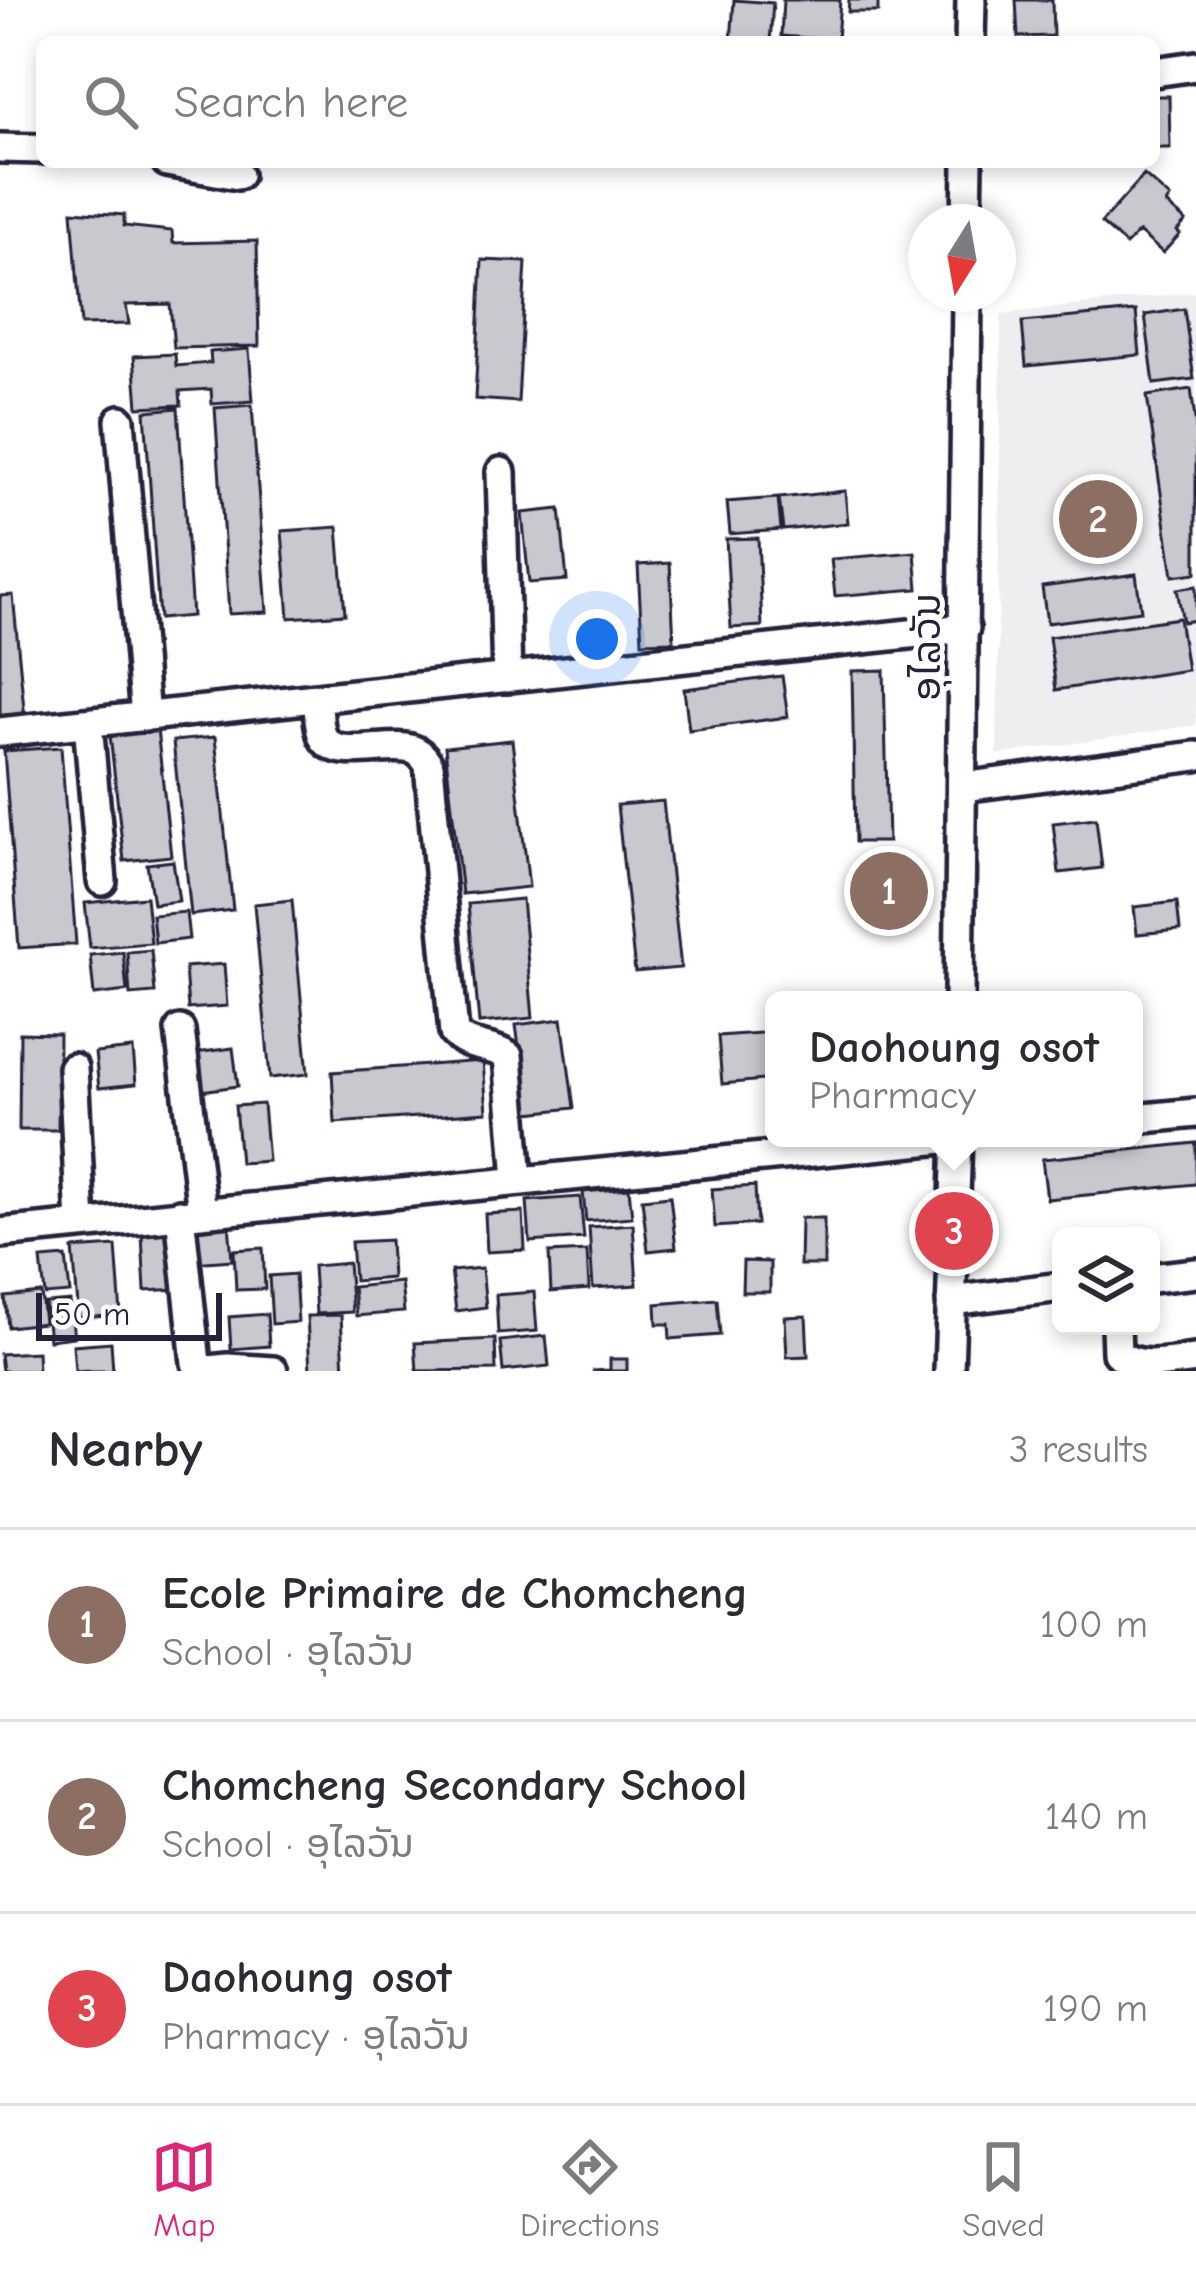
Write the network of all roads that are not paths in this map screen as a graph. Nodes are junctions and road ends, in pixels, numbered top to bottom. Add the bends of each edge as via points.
1 (971, 0) edge
2 (970, 36) edge
3 (1196, 66) edge
4 (1160, 71) edge
5 (0, 148) edge
6 (36, 149) edge
7 (200, 168) edge
8 (968, 168) edge
9 (238, 175) dead end
10 (967, 204) edge
11 (967, 312) edge
12 (120, 420) dead end
13 (501, 472) dead end
14 (965, 628) junction
15 (507, 678) junction
16 (317, 698) junction
17 (145, 717) junction
18 (88, 723) junction
19 (0, 733) edge
20 (1196, 756) edge
21 (964, 787) junction
22 (102, 881) dead end
23 (959, 991) edge
24 (180, 1030) dead end
25 (73, 1068) dead end
26 (1196, 1113) edge
27 (1143, 1119) edge
28 (861, 1147) edge
29 (955, 1147) edge
30 (518, 1180) junction
31 (191, 1213) junction
32 (81, 1224) junction
33 (0, 1233) edge
34 (1196, 1273) edge
35 (1160, 1277) edge
36 (1052, 1288) edge
37 (951, 1301) junction
38 (1116, 1335) edge
39 (1196, 1359) edge
40 (273, 1371) edge
41 (949, 1371) edge

1 - 2 street
3 - 4 street
5 - 6 street
7 - 9 street
8 - 10 street
11 - 14 street, ອຸໄລວັນ
12 - 17 street
13 - 15 street
14 - 15 street
14 - 21 street, ອຸໄລວັນ
15 - 16 street
16 - 17 street
16 - 30 street via 331,744 405,747 429,765 454,1033 508,1056
17 - 18 street
18 - 19 street
18 - 22 street
20 - 21 street
21 - 23 street, ອຸໄລວັນ
24 - 31 street
25 - 32 street
26 - 27 street
28 - 30 street
29 - 37 street
30 - 31 street
31 - 32 street
31 - 40 street via 196,1363
32 - 33 street
34 - 35 street
36 - 37 street
37 - 41 street
38 - 39 street via 1117,1353 1141,1366

